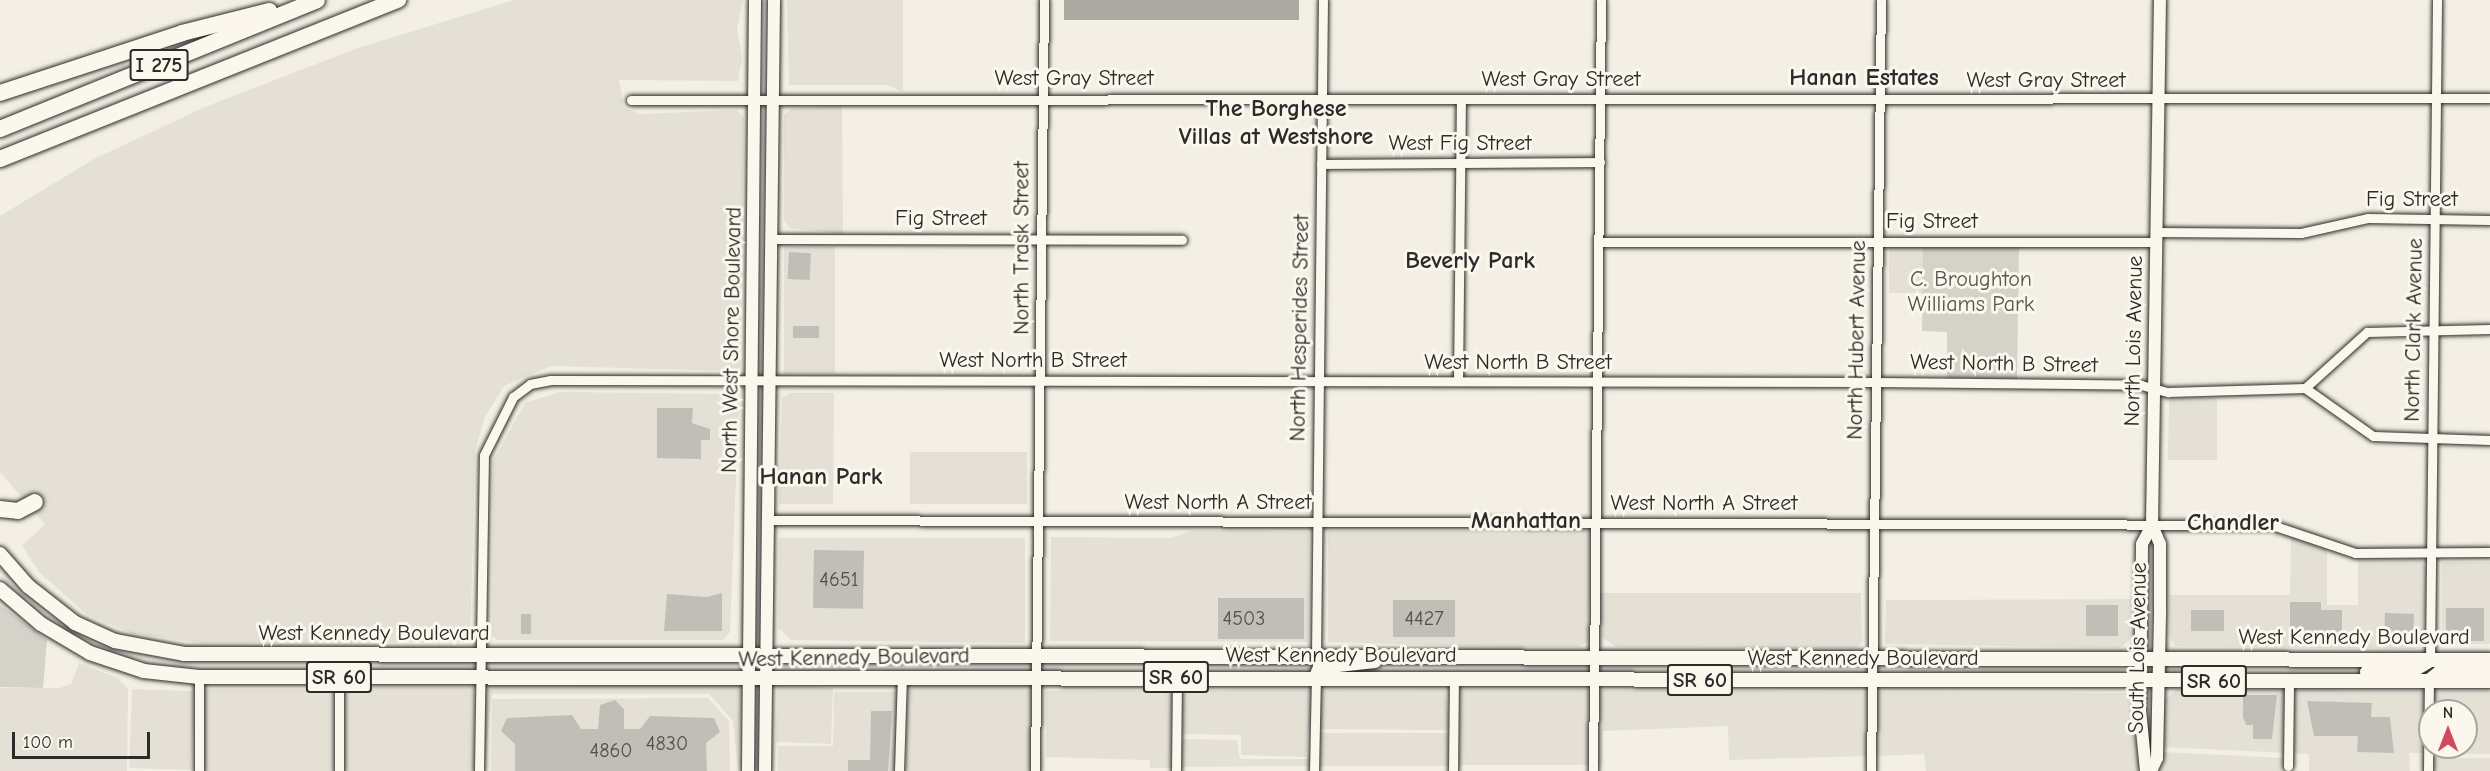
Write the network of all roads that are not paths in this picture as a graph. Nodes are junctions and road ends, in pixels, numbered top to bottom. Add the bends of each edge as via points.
1 (315, 0) edge
2 (398, 0) edge
3 (755, 0) edge
4 (774, 0) edge
5 (1044, 0) edge
6 (1323, 0) edge
7 (1601, 0) edge
8 (1881, 0) edge
9 (2160, 0) edge
10 (2437, 0) edge
11 (0, 93) edge
12 (755, 98) junction
13 (773, 98) junction
14 (1043, 98) junction
15 (2490, 98) edge
16 (1322, 99) junction
17 (1461, 99) junction
18 (1601, 99) junction
19 (2436, 99) junction
20 (631, 100) dead end
21 (1880, 100) junction
22 (2160, 100) junction
23 (0, 129) edge
24 (0, 159) edge
25 (1600, 162) junction
26 (1321, 164) junction
27 (1461, 165) junction
28 (2436, 219) junction
29 (2490, 220) edge
30 (2156, 237) junction
31 (772, 239) junction
32 (1042, 239) junction
33 (1182, 240) dead end
34 (1878, 241) junction
35 (1599, 242) junction
36 (2433, 329) junction
37 (2490, 329) edge
38 (1040, 380) junction
39 (752, 381) junction
40 (771, 381) junction
41 (1458, 381) junction
42 (1319, 382) junction
43 (1876, 382) junction
44 (1598, 384) junction
45 (2305, 388) junction
46 (2154, 389) junction
47 (2432, 439) junction
48 (2490, 440) edge
49 (35, 502) dead end
50 (0, 509) edge
51 (768, 520) junction
52 (1038, 522) junction
53 (1318, 522) junction
54 (1596, 523) junction
55 (1874, 524) junction
56 (2152, 525) junction
57 (2490, 552) edge
58 (0, 553) edge
59 (2431, 553) junction
60 (12, 568) junction
61 (0, 577) edge
62 (0, 589) edge
63 (61, 638) junction
64 (115, 641) junction
65 (230, 655) junction
66 (748, 655) junction
67 (768, 655) junction
68 (1036, 655) junction
69 (339, 656) junction
70 (478, 656) junction
71 (1316, 656) junction
72 (1386, 656) junction
73 (1594, 656) junction
74 (1873, 658) junction
75 (2141, 659) junction
76 (2160, 659) junction
77 (2430, 660) junction
78 (2490, 660) edge
79 (2490, 670) edge
80 (1036, 676) junction
81 (199, 677) junction
82 (339, 677) junction
83 (1177, 677) junction
84 (1233, 677) junction
85 (1316, 677) junction
86 (902, 678) junction
87 (1454, 678) junction
88 (479, 679) junction
89 (749, 680) junction
90 (767, 680) junction
91 (1593, 680) junction
92 (1872, 680) junction
93 (2140, 681) junction
94 (2158, 681) junction
95 (2289, 681) junction
96 (2338, 681) junction
97 (2429, 681) junction
98 (2490, 681) edge
99 (2288, 766) dead end
100 (199, 771) edge
101 (339, 771) edge
102 (479, 771) edge
103 (748, 771) edge
104 (765, 771) edge
105 (899, 771) edge
106 (1035, 771) edge
107 (1176, 771) edge
108 (1314, 771) edge
109 (1453, 771) edge
110 (1593, 771) edge
111 (1871, 771) edge
112 (2146, 771) edge
113 (2151, 771) edge
114 (2428, 771) edge

1 - 11 highway via 182,33
1 - 23 highway, I 275
2 - 24 highway, I 275
3 - 12 main road, North West Shore Boulevard
4 - 13 main road
5 - 14 street, North Trask Street
6 - 16 street, North Hesperides Street
7 - 18 street
8 - 21 street, North Hubert Avenue
9 - 22 main road, North Lois Avenue
10 - 19 street, North Clark Avenue
12 - 13 street, West Gray Street
12 - 20 street, West Gray Street
12 - 39 main road, North West Shore Boulevard
13 - 14 street, West Gray Street
13 - 31 main road
14 - 16 street, West Gray Street
14 - 32 street, North Trask Street
15 - 19 street, West Gray Street
16 - 17 street, West Gray Street
16 - 26 street, North Hesperides Street
17 - 18 street, West Gray Street
17 - 27 street
18 - 21 street, West Gray Street
18 - 25 street
19 - 22 street, West Gray Street
19 - 28 street, North Clark Avenue
21 - 22 street, West Gray Street
21 - 34 street, North Hubert Avenue
22 - 30 main road, North Lois Avenue
25 - 27 street, West Fig Street
25 - 35 street
26 - 27 street, West Fig Street
26 - 42 street, North Hesperides Street
27 - 41 street
28 - 29 street, Fig Street
28 - 30 street, Fig Street via 2368,218 2301,233
28 - 36 street, North Clark Avenue
30 - 34 street, Fig Street
30 - 46 main road, North Lois Avenue
31 - 32 street, Fig Street
31 - 40 main road
32 - 33 street, Fig Street
32 - 38 street, North Trask Street
34 - 35 street, Fig Street
34 - 43 street, North Hubert Avenue
35 - 44 street
36 - 37 street
36 - 45 street via 2367,332
36 - 47 street, North Clark Avenue
38 - 40 street, West North B Street
38 - 42 street, West North B Street
38 - 52 street, North Trask Street
39 - 40 street, West North B Street
39 - 66 main road, North West Shore Boulevard
39 - 70 street, West North B Street via 530,384 501,414 484,455
40 - 51 main road
41 - 42 street, West North B Street
41 - 44 street, West North B Street
42 - 53 street, North Hesperides Street
43 - 44 street, West North B Street
43 - 46 street, West North B Street
43 - 55 street, North Hubert Avenue
44 - 54 street
45 - 46 street, West North B Street
45 - 47 street via 2373,436
46 - 56 main road, North Lois Avenue
47 - 48 street
47 - 59 street, North Clark Avenue
49 - 50 highway via 18,511
51 - 52 street, West North A Street
51 - 67 main road
52 - 53 street, West North A Street
52 - 68 street, North Trask Street
53 - 54 street, West North A Street
53 - 71 street, North Hesperides Street
54 - 55 street, West North A Street
54 - 73 street
55 - 56 street, West North A Street
55 - 74 street, North Hubert Avenue
56 - 59 street, West North A Street via 2272,525 2355,553
56 - 75 main road, North Lois Avenue via 2142,544
56 - 76 main road, South Lois Avenue via 2160,544
57 - 59 street, West North A Street
58 - 60 main road, West Kennedy Boulevard / SR 60
59 - 77 street, North Clark Avenue
60 - 61 main road
60 - 64 main road, West Kennedy Boulevard / SR 60 via 61,613
62 - 63 main road, West Kennedy Boulevard / SR 60
63 - 64 main road via 69,633
63 - 81 main road, West Kennedy Boulevard / SR 60 via 128,668
64 - 65 main road, West Kennedy Boulevard / SR 60 via 159,652
65 - 69 main road, West Kennedy Boulevard / SR 60
65 - 81 main road
66 - 67 main road, West Kennedy Boulevard / SR 60
66 - 70 main road, West Kennedy Boulevard / SR 60
66 - 89 main road, North West Shore Boulevard
67 - 68 main road, West Kennedy Boulevard / SR 60
67 - 90 main road
68 - 71 main road, West Kennedy Boulevard / SR 60
68 - 80 street, North Trask Street
69 - 70 main road, West Kennedy Boulevard / SR 60
69 - 82 main road
70 - 88 street
71 - 72 main road, West Kennedy Boulevard / SR 60
71 - 84 main road via 1312,668
72 - 73 main road, West Kennedy Boulevard / SR 60
72 - 85 main road via 1366,664 1320,667
73 - 74 main road, West Kennedy Boulevard / SR 60
73 - 91 street
74 - 75 main road, West Kennedy Boulevard / SR 60
74 - 92 street, North Hubert Avenue
75 - 76 main road, West Kennedy Boulevard / SR 60
75 - 93 main road, North Lois Avenue
76 - 77 main road, West Kennedy Boulevard / SR 60
76 - 94 main road, South Lois Avenue
77 - 78 main road, West Kennedy Boulevard / SR 60
77 - 96 main road via 2412,671 2360,672
79 - 97 main road via 2440,672
80 - 83 main road, West Kennedy Boulevard / SR 60
80 - 86 main road, West Kennedy Boulevard / SR 60
80 - 106 street, North Trask Street
81 - 82 main road, West Kennedy Boulevard / SR 60
81 - 100 street
82 - 88 main road, West Kennedy Boulevard / SR 60
82 - 101 street
83 - 84 main road, West Kennedy Boulevard / SR 60
83 - 107 street
84 - 85 main road, West Kennedy Boulevard / SR 60
85 - 87 main road, West Kennedy Boulevard / SR 60
85 - 108 street
86 - 90 main road, West Kennedy Boulevard / SR 60
86 - 105 street
87 - 91 main road, West Kennedy Boulevard / SR 60
87 - 109 street
88 - 89 main road, West Kennedy Boulevard / SR 60
88 - 102 street
89 - 90 main road, West Kennedy Boulevard / SR 60
89 - 103 main road, North West Shore Boulevard
90 - 104 main road
91 - 92 main road, West Kennedy Boulevard / SR 60
91 - 110 street
92 - 93 main road, West Kennedy Boulevard / SR 60
92 - 111 street, North Hubert Avenue
93 - 94 main road, West Kennedy Boulevard / SR 60
93 - 112 main road, South Lois Avenue via 2140,760
94 - 95 main road, West Kennedy Boulevard / SR 60
94 - 113 main road, South Lois Avenue via 2157,758
95 - 96 main road, West Kennedy Boulevard / SR 60
95 - 99 street
96 - 97 main road, West Kennedy Boulevard / SR 60
97 - 98 main road, West Kennedy Boulevard / SR 60
97 - 114 street

